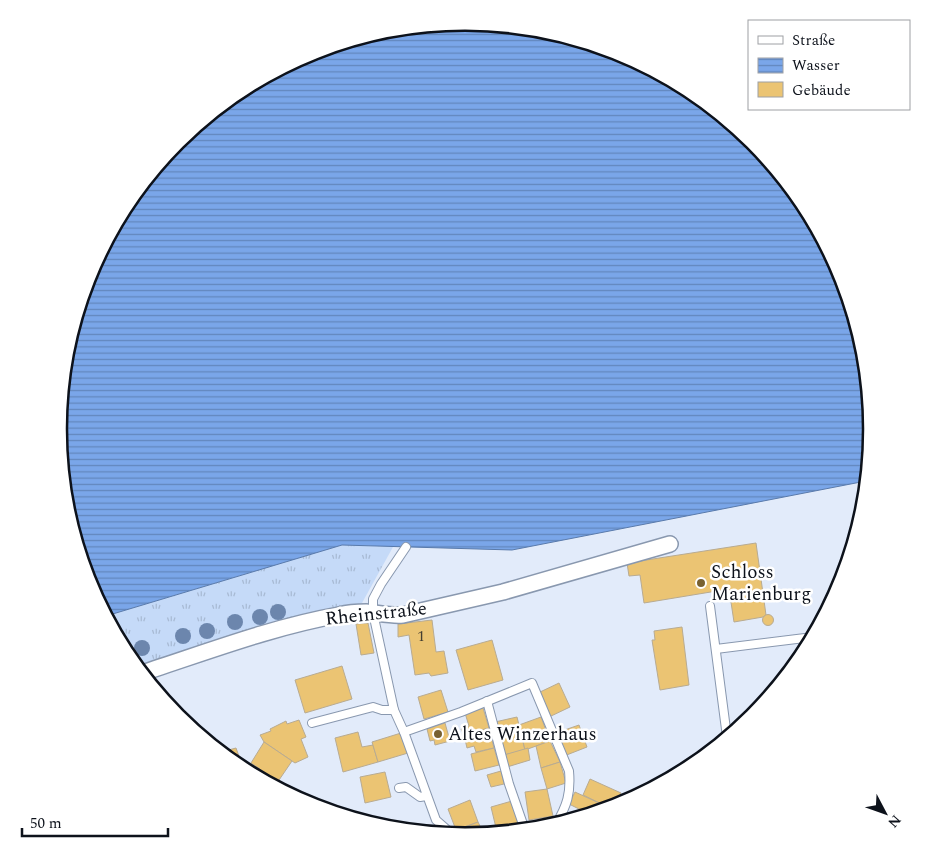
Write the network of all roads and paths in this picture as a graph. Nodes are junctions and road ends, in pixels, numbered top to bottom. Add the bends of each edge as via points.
1 (670, 544) dead end
2 (406, 547) dead end
3 (710, 606) dead end
4 (373, 613) junction
5 (803, 638) edge
6 (716, 649) junction
7 (149, 671) edge
8 (487, 701) junction
9 (394, 710) junction
10 (312, 723) dead end
11 (726, 729) edge
12 (404, 732) junction
13 (399, 788) dead end
14 (426, 796) junction
15 (560, 815) edge
16 (522, 822) edge
17 (443, 826) edge

1 - 4 street, Rheinstraße via 503,592 403,615
2 - 4 lane via 380,584 373,600
3 - 6 lane
4 - 7 street, Rheinstraße via 340,615 288,626
4 - 9 lane
5 - 6 lane
6 - 11 lane
8 - 12 lane
8 - 15 lane via 532,683 569,771 568,799
8 - 16 lane via 506,776
9 - 10 lane via 373,707
9 - 12 lane
12 - 14 lane
13 - 14 lane via 406,787 420,797
14 - 17 lane via 436,820

